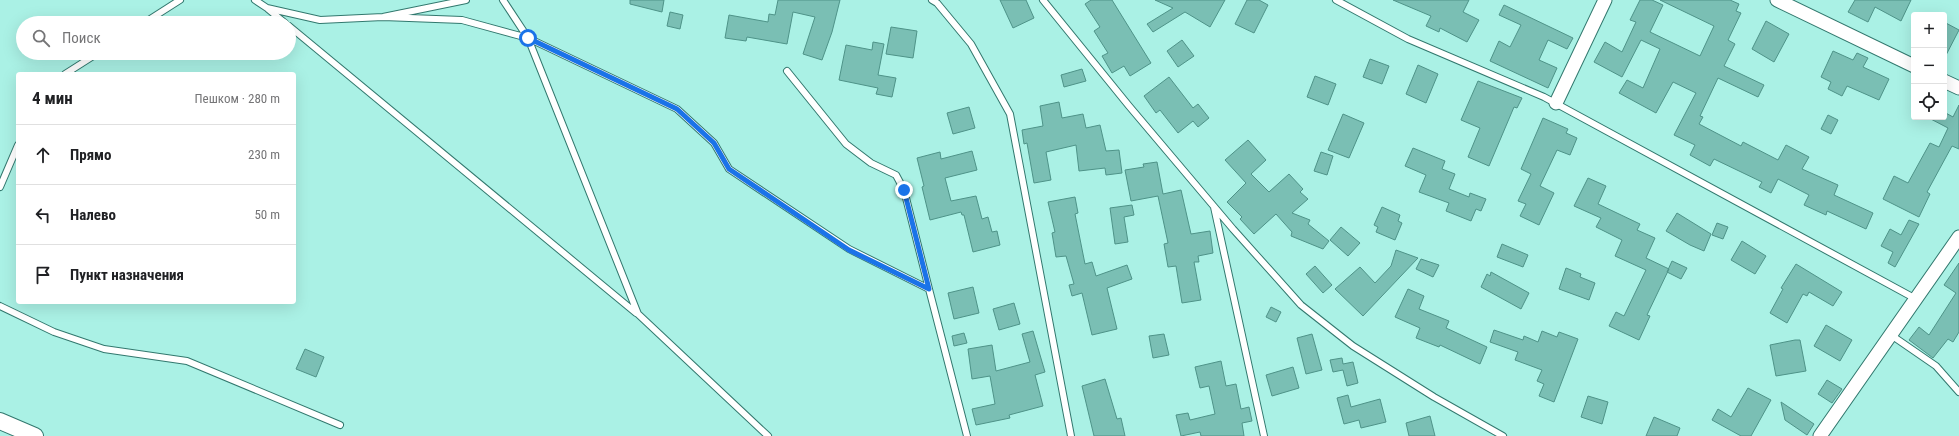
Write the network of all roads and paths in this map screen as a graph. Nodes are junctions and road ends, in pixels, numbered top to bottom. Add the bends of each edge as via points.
1 (180, 0) edge
2 (255, 0) edge
3 (466, 0) edge
4 (504, 0) edge
5 (932, 0) edge
6 (1043, 0) edge
7 (1336, 0) edge
8 (1605, 0) edge
9 (1777, 0) edge
10 (267, 8) junction
11 (155, 16) edge
12 (277, 16) edge
13 (383, 17) junction
14 (296, 32) edge
15 (528, 38) junction
16 (87, 60) edge
17 (1911, 65) edge
18 (787, 71) dead end
19 (68, 72) edge
20 (1947, 82) edge
21 (1959, 88) edge
22 (1556, 103) junction
23 (16, 150) edge
24 (0, 187) edge
25 (1213, 206) junction
26 (1959, 237) edge
27 (929, 289) junction
28 (1916, 299) junction
29 (0, 306) edge
30 (638, 314) junction
31 (1890, 335) junction
32 (1959, 392) edge
33 (0, 421) edge
34 (340, 425) dead end
35 (35, 436) edge
36 (768, 436) edge
37 (967, 436) edge
38 (1071, 436) edge
39 (1264, 436) edge
40 (1503, 436) edge
41 (1820, 436) edge

1 - 11 lane
2 - 10 lane
3 - 13 lane
4 - 15 lane
5 - 38 lane via 971,44 1010,114
6 - 25 lane
7 - 22 lane via 1408,39
8 - 22 street
9 - 17 street
10 - 12 lane
10 - 13 lane via 320,20
13 - 15 lane via 462,20
14 - 30 lane
15 - 27 lane via 677,109 714,143 729,169 849,250
15 - 30 lane
16 - 19 lane
18 - 27 lane via 846,144 871,163 896,175 904,190
20 - 21 street
22 - 28 lane
23 - 24 lane
25 - 39 lane
25 - 40 lane via 1301,305 1353,346 1434,397
26 - 28 street
27 - 37 lane
28 - 31 street
29 - 34 lane via 54,332 104,348 187,361
30 - 36 lane
31 - 32 lane via 1936,366
31 - 41 street
33 - 35 street

